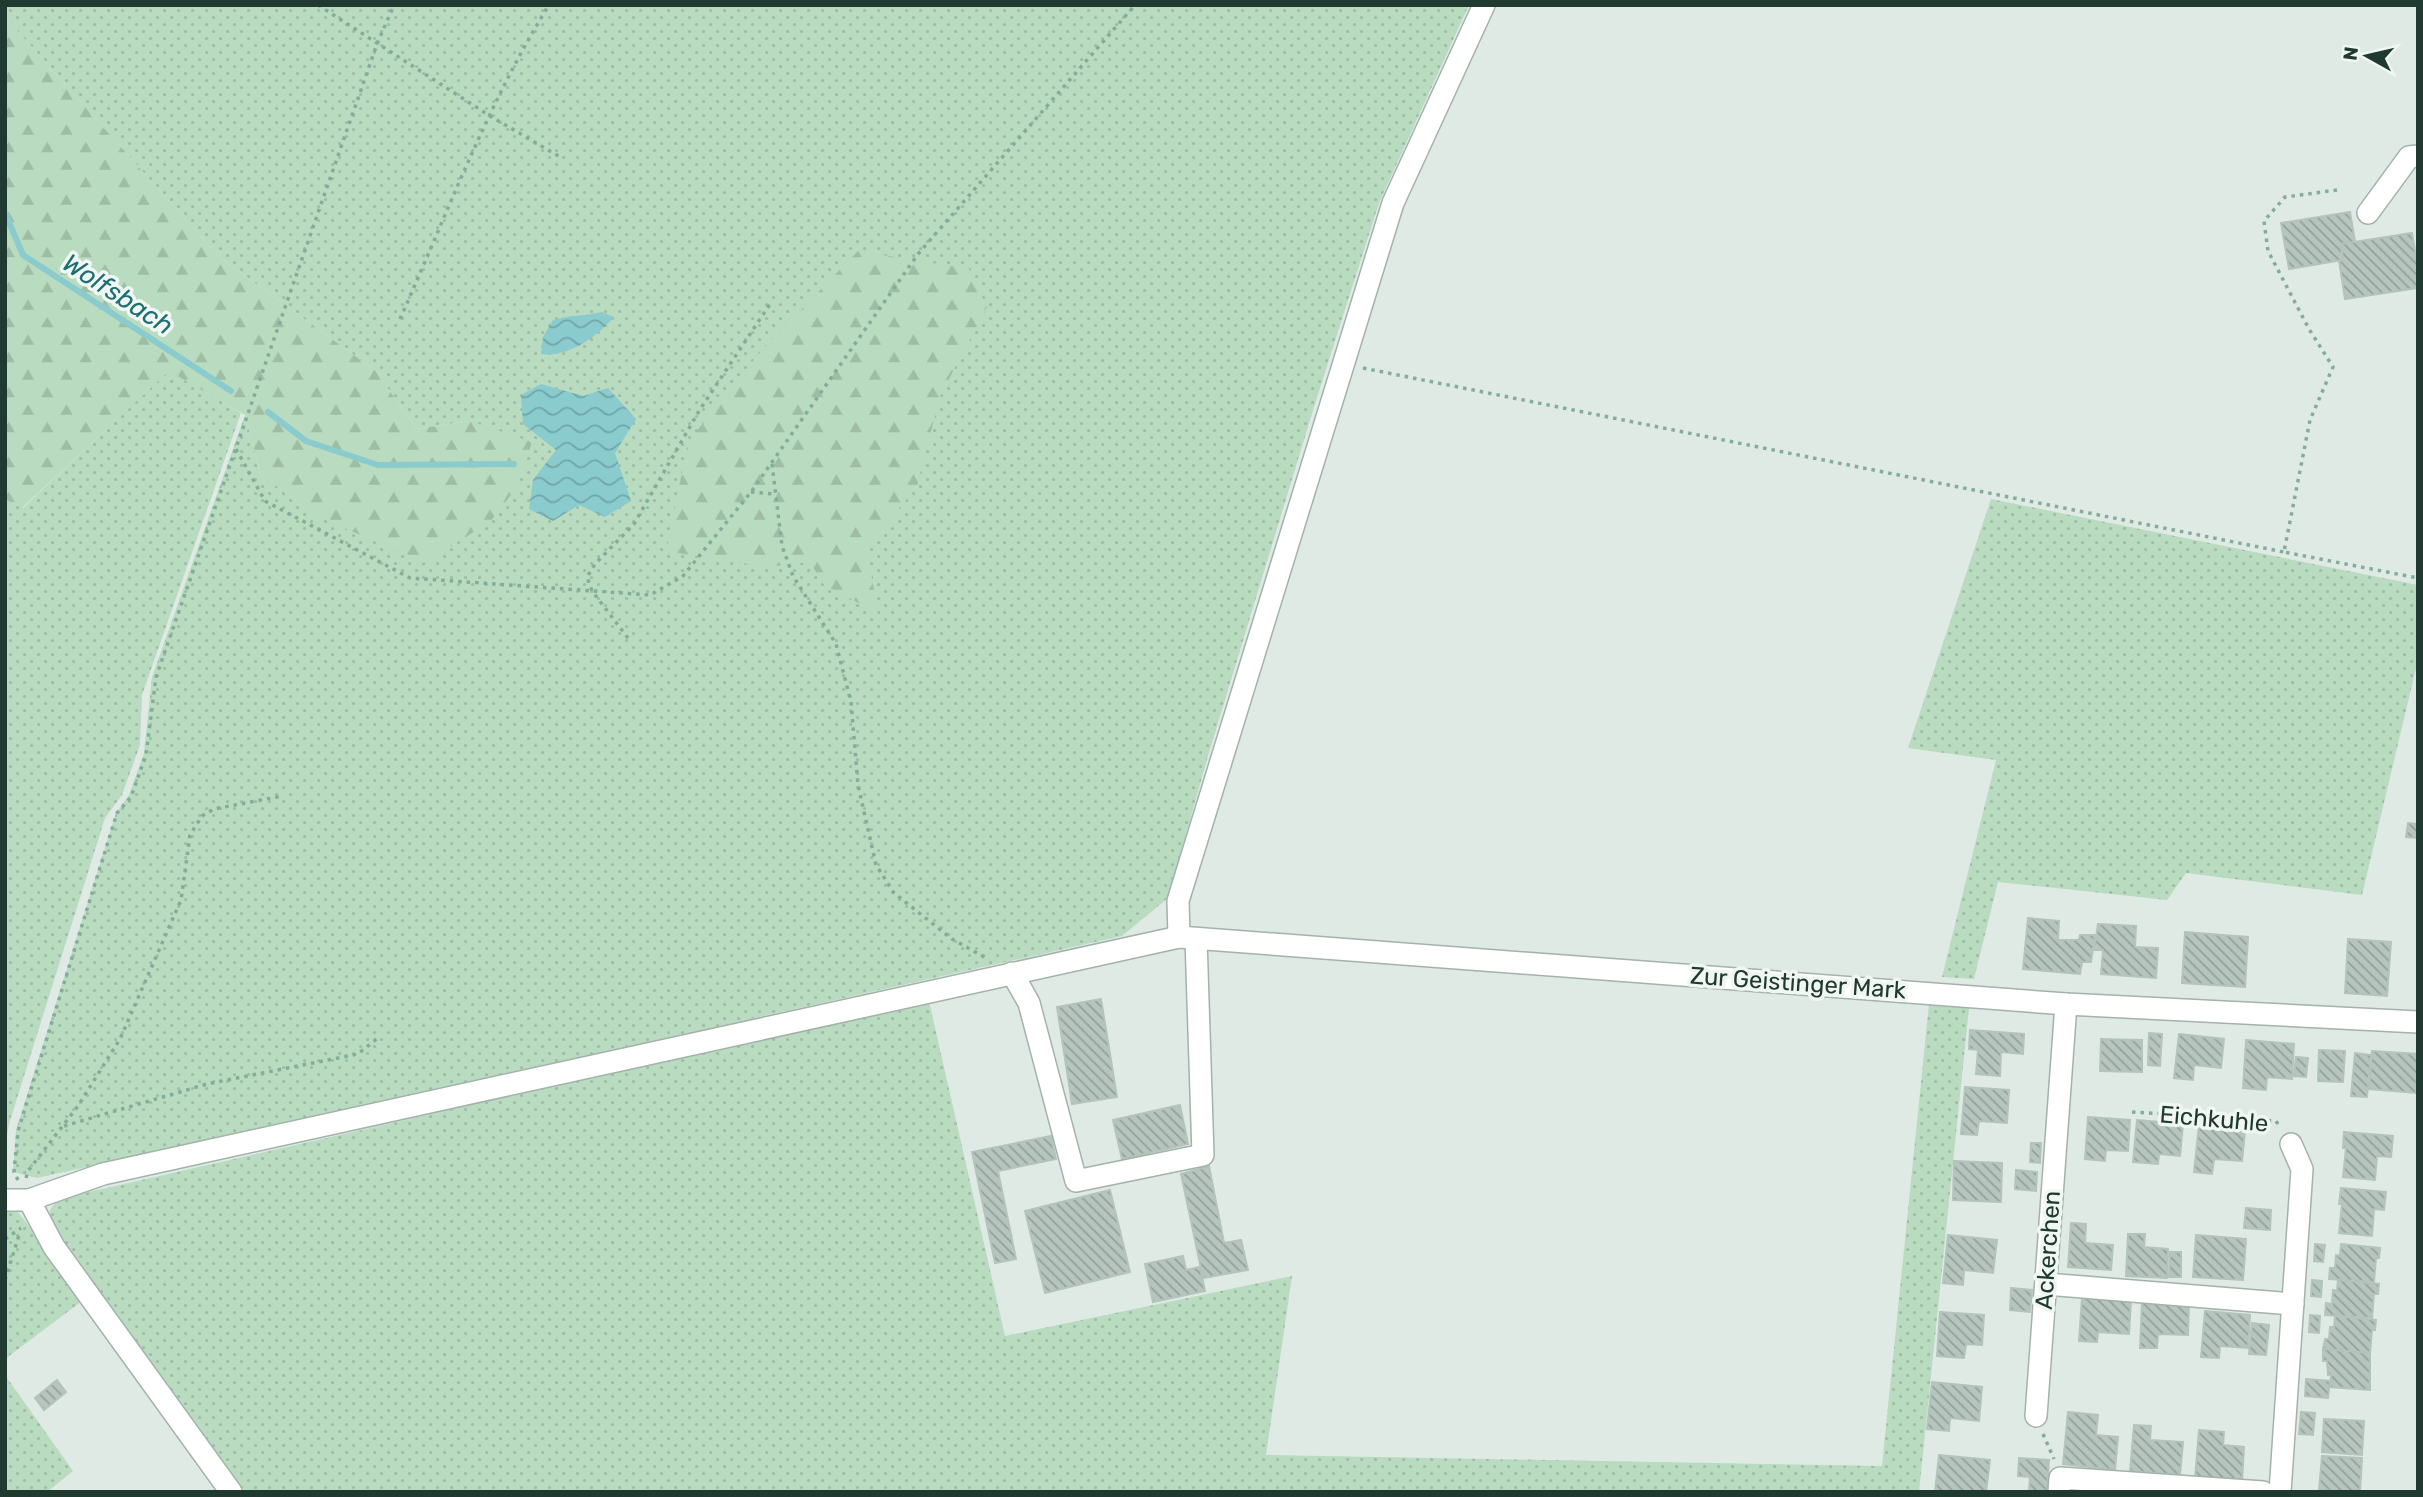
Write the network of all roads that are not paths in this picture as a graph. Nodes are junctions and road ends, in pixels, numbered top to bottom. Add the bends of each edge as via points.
1 (1484, 5) edge
2 (2418, 156) edge
3 (2368, 213) dead end
4 (1187, 938) junction
5 (1012, 974) junction
6 (2066, 1004) junction
7 (2418, 1022) edge
8 (2291, 1144) road end
9 (19, 1197) edge
10 (2046, 1284) junction
11 (2293, 1304) junction
12 (2036, 1416) road end
13 (2060, 1485) edge
14 (231, 1492) edge
15 (2263, 1492) edge
16 (2280, 1492) edge

1 - 4 street via 1393,203 1178,901
2 - 3 street via 2409,157
4 - 5 street, Zur Geistinger Mark
4 - 5 street via 1203,1155 1076,1181 1029,1003
4 - 6 street, Zur Geistinger Mark
5 - 9 street, Zur Geistinger Mark via 103,1174
6 - 7 street, Zur Geistinger Mark
6 - 10 street, Ackerchen
8 - 11 street, Eichkuhle via 2302,1169
9 - 14 street
10 - 11 street
10 - 12 street, Ackerchen
11 - 16 street, Eichkuhle
13 - 15 street

